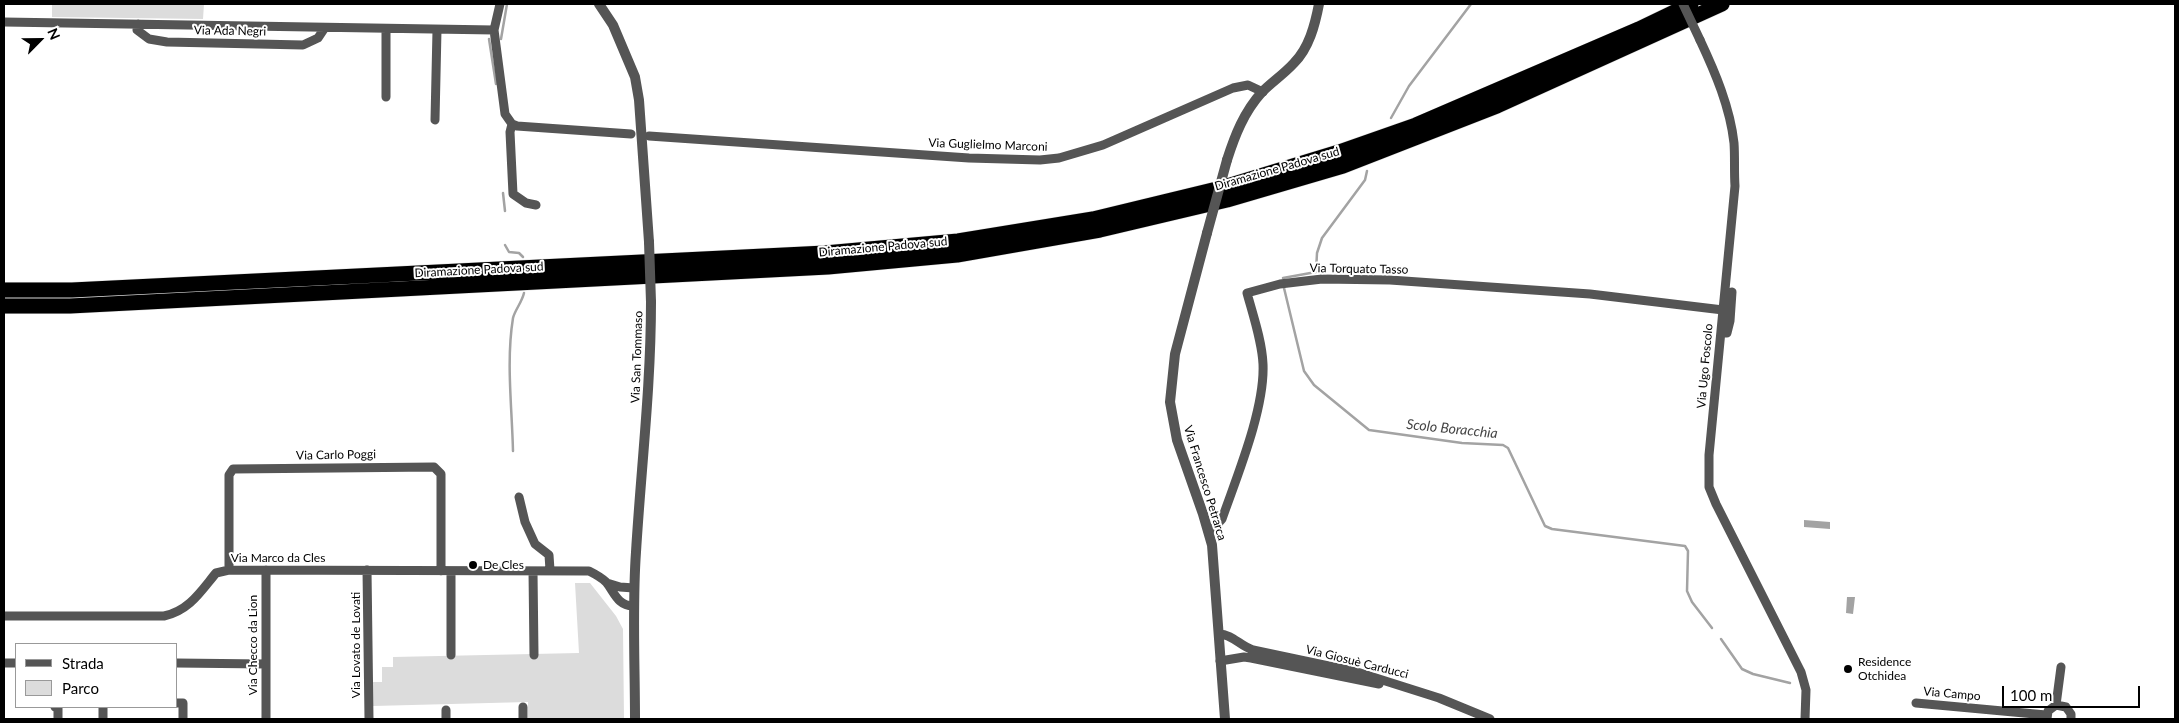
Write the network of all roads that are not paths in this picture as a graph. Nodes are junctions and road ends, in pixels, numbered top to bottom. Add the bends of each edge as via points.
1 (500, 4) edge
2 (599, 4) edge
3 (1319, 4) edge
4 (1683, 4) edge
5 (1691, 4) edge
6 (1722, 4) edge
7 (4, 22) edge
8 (138, 24) junction
9 (324, 29) junction
10 (386, 29) junction
11 (437, 30) junction
12 (494, 30) junction
13 (1262, 92) junction
14 (386, 97) dead end
15 (435, 120) dead end
16 (512, 124) junction
17 (631, 134) dead end
18 (649, 136) dead end
19 (536, 205) dead end
20 (4, 290) edge
21 (1732, 292) dead end
22 (4, 306) edge
23 (1723, 310) junction
24 (1721, 333) junction
25 (519, 497) dead end
26 (1208, 529) junction
27 (229, 570) junction
28 (266, 570) junction
29 (367, 570) junction
30 (550, 570) junction
31 (440, 571) junction
32 (451, 571) junction
33 (534, 571) junction
34 (607, 583) junction
35 (634, 588) junction
36 (633, 606) junction
37 (4, 616) edge
38 (1218, 634) junction
39 (451, 655) dead end
40 (534, 655) dead end
41 (1220, 661) junction
42 (178, 663) edge
43 (266, 664) junction
44 (2061, 667) dead end
45 (178, 703) edge
46 (1916, 703) dead end
47 (2056, 705) junction
48 (523, 707) dead end
49 (2046, 717) edge
50 (183, 719) edge
51 (266, 719) edge
52 (369, 719) edge
53 (523, 719) edge
54 (635, 719) edge
55 (1225, 719) edge
56 (1479, 719) edge
57 (1490, 719) edge
58 (1805, 719) edge
59 (2074, 719) edge

1 - 12 street
2 - 35 street, Via San Tommaso, bridge via 613,24 635,77 649,242 649,402
3 - 13 street via 1306,47 1295,62
4 - 23 street, Via Ugo Foscolo, bridge via 1711,63 1726,105 1734,142 1734,186
5 - 20 highway, Diramazione Padova sud via 1639,29 1365,143 1221,188 1073,222 958,241 825,253 72,290
6 - 22 highway, Diramazione Padova sud via 1497,106 1343,166 1227,200 1100,230 976,252 828,268 70,306
7 - 8 street, Via Ada Negri
8 - 9 street, Via Ada Negri
8 - 9 street, Via Ada Negri via 138,30 149,39 206,44 303,45 318,38
9 - 10 street, Via Ada Negri
10 - 11 street, Via Ada Negri
10 - 14 street
11 - 12 street, Via Ada Negri
11 - 15 street
12 - 16 street via 502,101
13 - 18 street, Via Guglielmo Marconi via 1248,85 1233,88 1103,145 1040,160
13 - 26 street, Via Francesco Petrarca, bridge via 1239,125 1227,160 1175,354 1170,402 1177,440
16 - 17 street
16 - 19 street via 513,194 526,203
21 - 24 street via 1729,327 1727,333
23 - 24 street, Via Ugo Foscolo
23 - 26 street, Via Torquato Tasso via 1590,294 1390,280 1322,279 1280,284 1247,293 1263,362 1263,379 1246,449 1222,520
24 - 58 street, Via Ugo Foscolo via 1709,487 1801,672 1806,690
25 - 30 street via 525,522 536,544 549,555
26 - 38 street, Via Francesco Petrarca via 1214,561
27 - 28 street, Via Marco da Cles
27 - 31 street, Via Carlo Poggi via 228,475 233,469 434,467 441,474
27 - 37 street, Via Marco da Cles via 216,572 190,604 176,614
28 - 29 street, Via Marco da Cles
28 - 43 street, Via Checco da Lion
29 - 31 street, Via Marco da Cles
29 - 52 street, Via Lovato de Lovati
30 - 33 street, Via Marco da Cles
30 - 34 street, Via Marco da Cles via 589,571
31 - 32 street, Via Marco da Cles
32 - 33 street, Via Marco da Cles
32 - 39 street
33 - 40 street
34 - 35 street, Via Marco da Cles
34 - 36 street, Via Marco da Cles via 618,600
35 - 36 street, Via San Tommaso
36 - 54 street, Via San Tommaso
38 - 41 street, Via Francesco Petrarca
38 - 57 street, Via Giosuè Carducci via 1230,636 1253,650 1357,672 1407,687
41 - 55 street, Via Francesco Petrarca
41 - 56 street, Via Giosuè Carducci via 1244,657 1349,677 1410,693
42 - 43 street
43 - 51 street, Via Checco da Lion
44 - 47 street
45 - 50 street via 183,703
46 - 49 street, Via Campo
47 - 49 street via 2050,708
47 - 59 street via 2066,707
48 - 53 street

